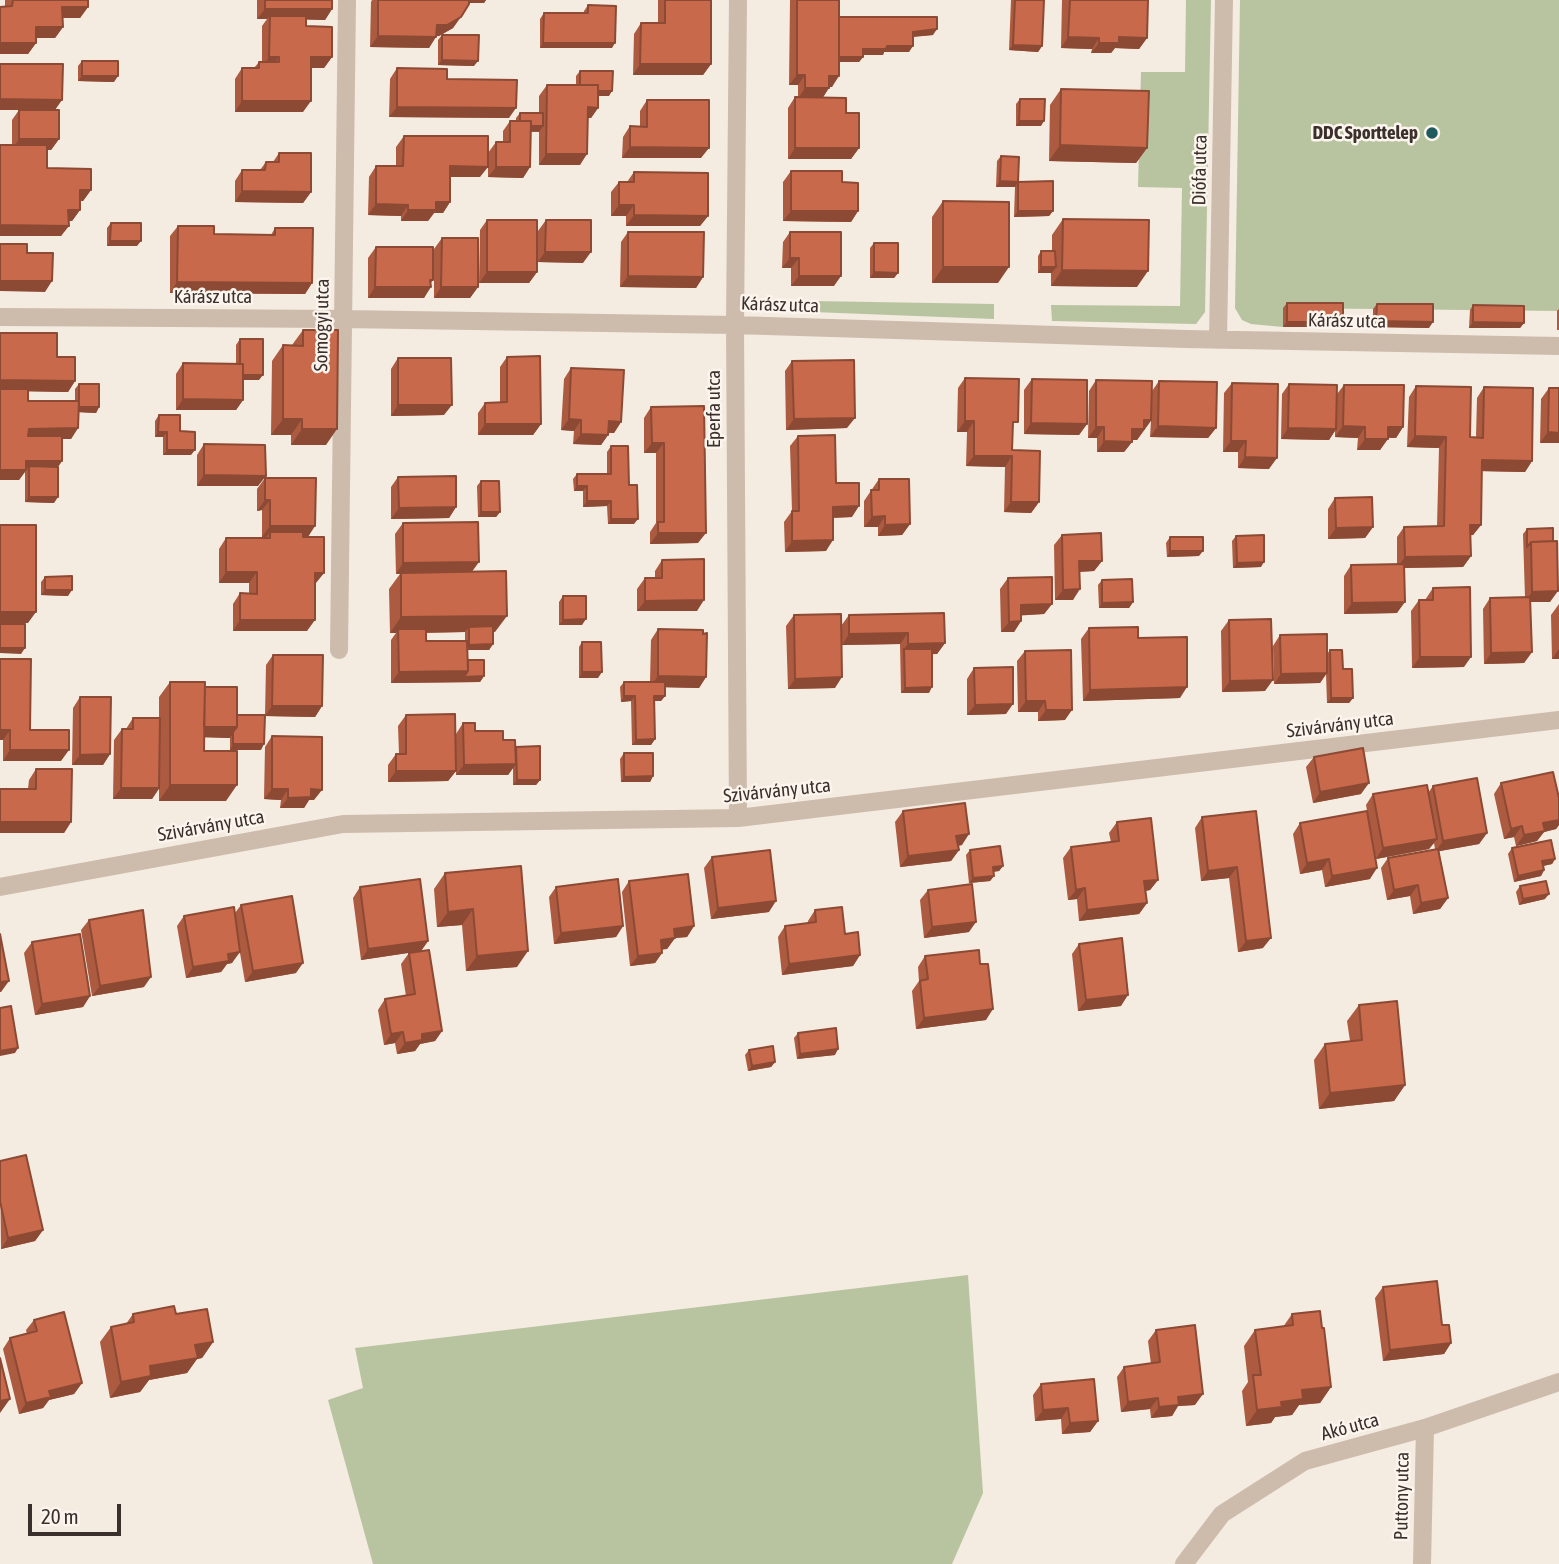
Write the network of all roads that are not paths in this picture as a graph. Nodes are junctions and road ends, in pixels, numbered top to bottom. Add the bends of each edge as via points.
1 (347, 0) edge
2 (738, 0) edge
3 (1224, 0) edge
4 (0, 317) edge
5 (343, 319) junction
6 (735, 325) junction
7 (1218, 340) junction
8 (1559, 346) edge
9 (339, 650) dead end
10 (1559, 720) edge
11 (738, 818) junction
12 (0, 887) edge
13 (1559, 1382) edge
14 (1425, 1428) junction
15 (1184, 1564) edge
16 (1422, 1564) edge

1 - 5 street, Somogyi utca
2 - 6 street, Eperfa utca
3 - 7 street, Diófa utca
4 - 5 street, Kárász utca
5 - 6 street, Kárász utca
5 - 9 street, Somogyi utca
6 - 7 street, Kárász utca
6 - 11 street, Eperfa utca
7 - 8 street, Kárász utca
10 - 11 street, Szivárvány utca
11 - 12 street, Szivárvány utca via 343,824
13 - 14 street, Akó utca
14 - 15 street, Akó utca via 1305,1461 1222,1514
14 - 16 street, Puttony utca

